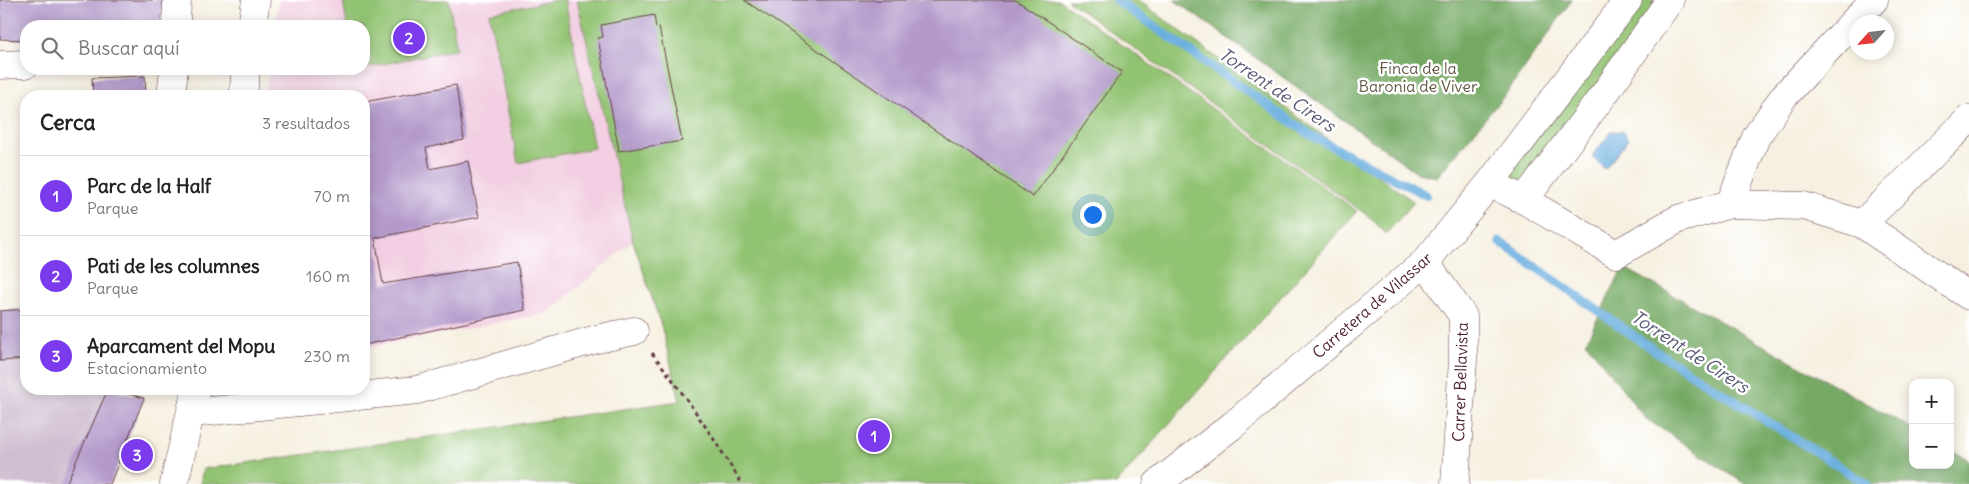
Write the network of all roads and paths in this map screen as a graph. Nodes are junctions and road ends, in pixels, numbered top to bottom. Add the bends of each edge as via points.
1 (177, 0) edge
2 (256, 0) edge
3 (1628, 0) edge
4 (1670, 0) edge
5 (1874, 0) edge
6 (176, 20) edge
7 (253, 20) edge
8 (20, 64) edge
9 (0, 65) edge
10 (173, 75) edge
11 (245, 75) edge
12 (172, 90) edge
13 (244, 90) edge
14 (1969, 120) edge
15 (1490, 183) junction
16 (1524, 200) junction
17 (1730, 204) junction
18 (1862, 224) junction
19 (1425, 262) junction
20 (1969, 296) edge
21 (634, 331) joint
22 (370, 392) edge
23 (316, 395) edge
24 (194, 401) edge
25 (174, 484) edge
26 (742, 484) edge
27 (1157, 484) edge
28 (1456, 484) edge

1 - 6 street
2 - 7 street
3 - 15 street, Carretera de Vilassar
4 - 16 street
5 - 17 street via 1784,96 1756,137
8 - 9 street
10 - 12 street
11 - 13 street
14 - 18 street
15 - 16 street
15 - 19 street, Carretera de Vilassar
16 - 17 street via 1616,254 1678,219
17 - 18 street via 1804,206
18 - 20 street
19 - 27 street, Carretera de Vilassar via 1233,426
19 - 28 street, Carrer Bellavista via 1463,316
21 - 22 street via 417,390
21 - 26 path via 677,385
23 - 24 street
24 - 25 street

